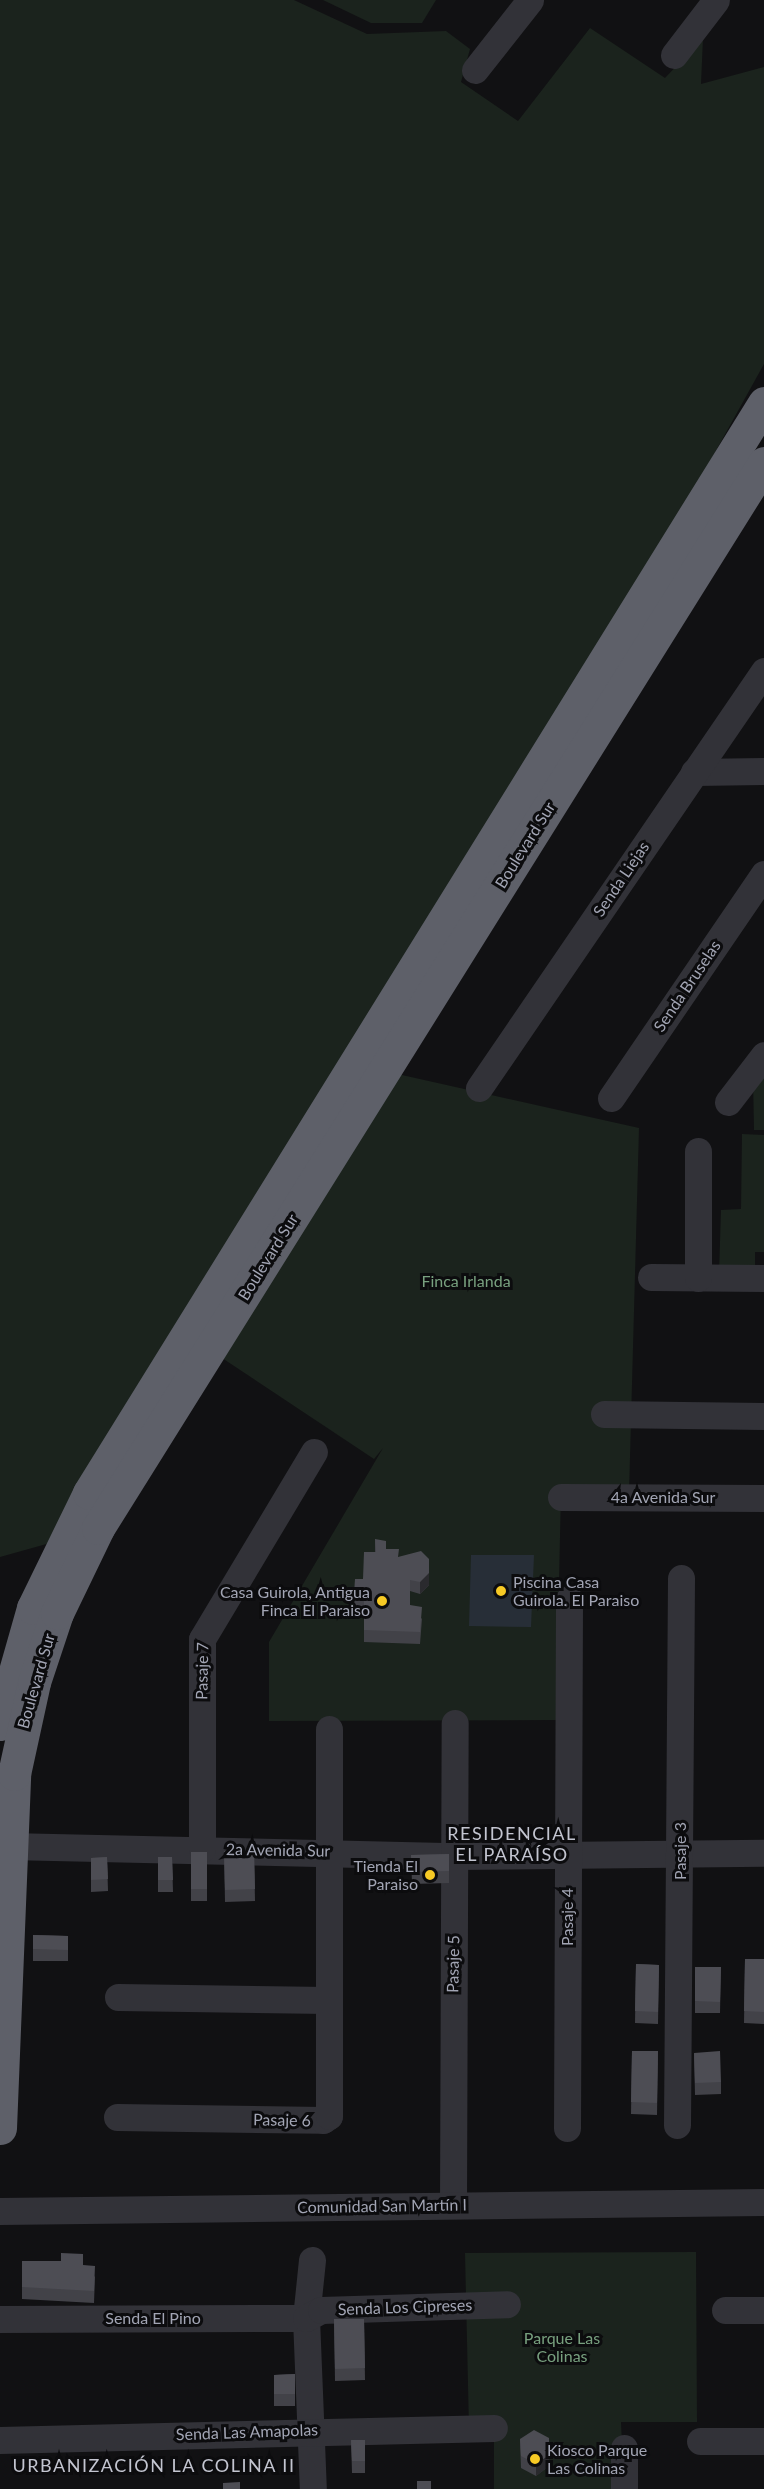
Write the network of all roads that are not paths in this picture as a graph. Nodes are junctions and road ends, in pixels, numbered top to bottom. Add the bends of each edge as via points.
1 (530, 0) edge
2 (716, 0) edge
3 (674, 55) dead end
4 (476, 70) dead end
5 (764, 403) edge
6 (764, 463) edge
7 (764, 670) edge
8 (764, 771) edge
9 (694, 772) junction
10 (764, 874) edge
11 (764, 1055) edge
12 (479, 1088) dead end
13 (610, 1098) dead end
14 (728, 1102) dead end
15 (698, 1151) dead end
16 (651, 1277) dead end
17 (698, 1278) junction
18 (764, 1278) edge
19 (603, 1413) dead end
20 (764, 1416) edge
21 (314, 1452) dead end
22 (561, 1497) dead end
23 (764, 1498) edge
24 (681, 1578) dead end
25 (569, 1599) dead end
26 (0, 1724) edge
27 (455, 1724) dead end
28 (329, 1730) dead end
29 (8, 1846) junction
30 (202, 1849) junction
31 (330, 1850) junction
32 (764, 1853) edge
33 (567, 1854) junction
34 (681, 1854) junction
35 (455, 1856) junction
36 (4, 1887) edge
37 (118, 1997) dead end
38 (328, 2000) junction
39 (117, 2117) dead end
40 (677, 2125) dead end
41 (0, 2128) edge
42 (567, 2128) dead end
43 (764, 2202) edge
44 (453, 2205) junction
45 (0, 2211) edge
46 (312, 2260) dead end
47 (507, 2304) dead end
48 (725, 2310) dead end
49 (764, 2310) edge
50 (306, 2318) junction
51 (0, 2319) edge
52 (494, 2428) dead end
53 (311, 2429) junction
54 (0, 2440) edge
55 (700, 2441) dead end
56 (764, 2441) edge
57 (624, 2448) dead end
58 (313, 2489) edge
59 (624, 2489) edge

1 - 4 street
2 - 3 street
5 - 26 highway, Boulevard Sur via 89,1493 33,1608
6 - 29 highway, Boulevard Sur via 98,1528 57,1613 34,1682 14,1774
7 - 9 street, Senda Liejas
8 - 9 street
9 - 12 street, Senda Liejas
10 - 13 street, Senda Bruselas
11 - 14 street
15 - 17 street
16 - 17 street
17 - 18 street
19 - 20 street
21 - 30 street, Pasaje 7 via 202,1638
22 - 23 street, 4a Avenida Sur
24 - 34 street, Pasaje 3
25 - 33 street, Pasaje 4
27 - 35 street, Pasaje 5
28 - 31 street, Pasaje 6
29 - 30 street, 2a Avenida Sur
29 - 36 highway, Boulevard Sur
30 - 31 street, 2a Avenida Sur
31 - 35 street, 2a Avenida Sur
31 - 38 street, Pasaje 6
32 - 34 street, 2a Avenida Sur
33 - 34 street, 2a Avenida Sur
33 - 35 street, 2a Avenida Sur
33 - 42 street, Pasaje 4
34 - 40 street, Pasaje 3
35 - 44 street, Pasaje 5
36 - 41 highway, Boulevard Sur
37 - 38 street
38 - 39 street, Pasaje 6 via 327,2119
43 - 44 street, Comunidad San Martín I
44 - 45 street, Comunidad San Martín I
46 - 50 street
47 - 50 street, Senda Los Cipreses via 321,2310
48 - 49 street
50 - 51 street, Senda El Pino
50 - 53 street
52 - 53 street, Senda Las Amapolas
53 - 54 street, Senda Las Amapolas
53 - 58 street
55 - 56 street
57 - 59 street

